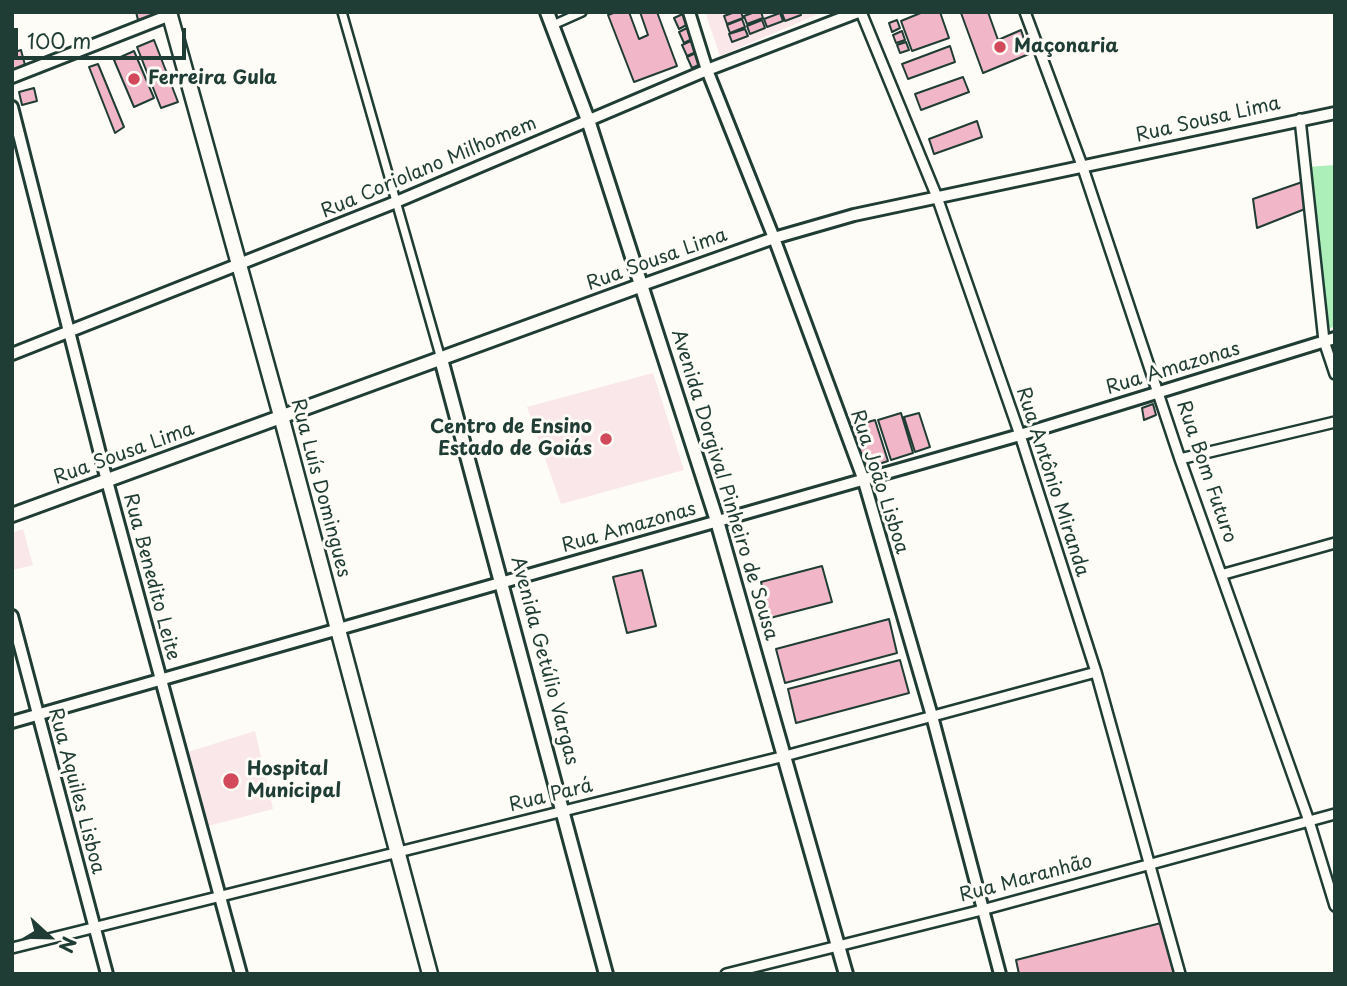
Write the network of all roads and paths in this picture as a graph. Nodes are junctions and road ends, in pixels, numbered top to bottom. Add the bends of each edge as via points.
1 (342, 12) edge
2 (547, 12) edge
3 (582, 12) edge
4 (689, 12) edge
5 (859, 12) edge
6 (1025, 12) edge
7 (172, 13) edge
8 (553, 26) junction
9 (707, 70) junction
10 (12, 77) edge
11 (12, 107) edge
12 (1335, 113) edge
13 (1300, 119) junction
14 (588, 120) junction
15 (1083, 168) junction
16 (937, 197) junction
17 (396, 202) junction
18 (774, 239) junction
19 (239, 265) junction
20 (642, 285) junction
21 (71, 331) junction
22 (1329, 339) edge
23 (12, 354) edge
24 (441, 359) junction
25 (1335, 374) edge
26 (1160, 391) junction
27 (281, 416) junction
28 (1335, 422) edge
29 (1020, 435) junction
30 (1180, 459) junction
31 (863, 478) junction
32 (107, 481) junction
33 (12, 515) edge
34 (717, 521) junction
35 (1335, 543) edge
36 (1224, 574) junction
37 (504, 583) junction
38 (12, 616) edge
39 (337, 628) junction
40 (1096, 671) junction
41 (160, 678) junction
42 (36, 715) junction
43 (932, 716) junction
44 (12, 722) edge
45 (785, 756) junction
46 (563, 811) junction
47 (1335, 814) edge
48 (1309, 821) junction
49 (395, 853) junction
50 (1150, 863) junction
51 (219, 895) junction
52 (1335, 906) edge
53 (982, 910) junction
54 (95, 928) junction
55 (838, 944) junction
56 (12, 948) edge
57 (107, 974) edge
58 (241, 974) edge
59 (429, 974) edge
60 (606, 974) edge
61 (726, 974) edge
62 (846, 974) edge
63 (1000, 974) edge
64 (1180, 974) edge

1 - 17 street
2 - 8 main road, Avenida Dorgival Pinheiro de Sousa
3 - 8 street
4 - 9 street, Rua João Lisboa
5 - 9 street, Rua Coriolano Milhomem
5 - 16 street, Rua Antônio Miranda
6 - 15 street, Rua Bom Futuro
7 - 10 street
7 - 19 main road, Rua Luís Domingues
8 - 14 main road, Avenida Dorgival Pinheiro de Sousa
9 - 14 street, Rua Coriolano Milhomem
9 - 18 street, Rua João Lisboa
11 - 21 street, Rua Benedito Leite
12 - 13 street, Rua Sousa Lima
13 - 15 street, Rua Sousa Lima
13 - 22 street
14 - 17 street, Rua Coriolano Milhomem
14 - 20 main road, Avenida Dorgival Pinheiro de Sousa
15 - 16 street, Rua Sousa Lima
15 - 26 street, Rua Bom Futuro
16 - 18 street, Rua Sousa Lima
16 - 29 street, Rua Antônio Miranda
17 - 19 street, Rua Coriolano Milhomem
17 - 24 street
18 - 20 street, Rua Sousa Lima
18 - 31 street, Rua João Lisboa
19 - 21 street, Rua Coriolano Milhomem
19 - 27 main road, Rua Luís Domingues
20 - 24 main road, Rua Sousa Lima
20 - 34 main road, Avenida Dorgival Pinheiro de Sousa
21 - 23 street, Rua Coriolano Milhomem
21 - 32 street, Rua Benedito Leite
22 - 25 street
22 - 26 street, Rua Amazonas
24 - 27 main road, Rua Sousa Lima
24 - 37 main road, Avenida Getúlio Vargas
26 - 29 street, Rua Amazonas
26 - 30 street, Rua Bom Futuro
27 - 32 main road, Rua Sousa Lima
27 - 39 main road, Rua Luís Domingues
28 - 30 street
29 - 31 street, Rua Amazonas
29 - 40 street, Rua Antônio Miranda
30 - 36 street, Rua Bom Futuro
31 - 34 street, Rua Amazonas
31 - 43 street, Rua João Lisboa
32 - 33 main road, Rua Sousa Lima
32 - 41 street, Rua Benedito Leite
34 - 37 street, Rua Amazonas
34 - 45 main road, Avenida Dorgival Pinheiro de Sousa
35 - 36 street
36 - 48 street, Rua Bom Futuro
37 - 39 street, Rua Amazonas
37 - 46 main road, Avenida Getúlio Vargas
38 - 42 street, Rua Aquiles Lisboa
39 - 41 street, Rua Amazonas
39 - 49 main road, Rua Luís Domingues
40 - 43 street, Rua Pará
40 - 50 street, Rua Antônio Miranda
41 - 42 street, Rua Amazonas
41 - 51 street, Rua Benedito Leite
42 - 44 street, Rua Amazonas
42 - 54 street, Rua Aquiles Lisboa
43 - 45 street, Rua Pará
43 - 53 street, Rua João Lisboa
45 - 46 street, Rua Pará
45 - 55 main road, Avenida Dorgival Pinheiro de Sousa
46 - 49 street, Rua Pará
46 - 60 main road, Avenida Getúlio Vargas
47 - 48 street, Rua Maranhão
48 - 50 street, Rua Maranhão
48 - 52 street, Rua Bom Futuro
49 - 51 street, Rua Pará
49 - 59 main road, Rua Luís Domingues
50 - 53 street, Rua Maranhão
50 - 64 street, Rua Antônio Miranda
51 - 54 street, Rua Pará
51 - 58 street, Rua Benedito Leite
53 - 55 street, Rua Maranhão
53 - 63 street, Rua João Lisboa
54 - 56 street, Rua Pará
54 - 57 street, Rua Aquiles Lisboa
55 - 61 street, Rua Maranhão
55 - 62 main road, Avenida Dorgival Pinheiro de Sousa

